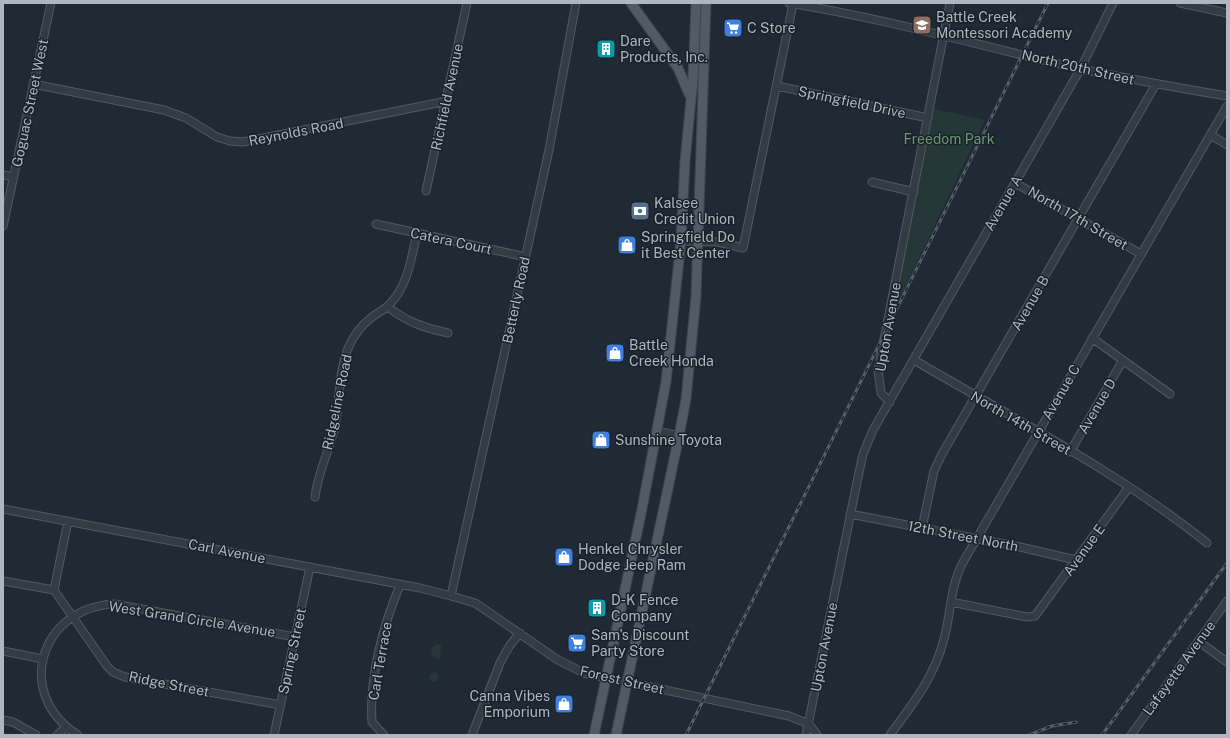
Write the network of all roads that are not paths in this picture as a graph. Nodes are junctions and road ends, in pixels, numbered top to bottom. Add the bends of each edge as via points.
1 (51, 3) edge
2 (467, 3) edge
3 (576, 3) edge
4 (631, 3) edge
5 (639, 3) edge
6 (696, 3) edge
7 (706, 3) edge
8 (791, 3) edge
9 (950, 3) edge
10 (1113, 3) edge
11 (1180, 3) edge
12 (1227, 13) edge
13 (944, 36) junction
14 (1080, 68) junction
15 (693, 79) junction
16 (33, 84) junction
17 (1156, 84) junction
18 (776, 86) junction
19 (703, 95) junction
20 (1227, 96) edge
21 (690, 100) junction
22 (446, 101) junction
23 (1227, 106) edge
24 (928, 118) junction
25 (1211, 135) junction
26 (1227, 145) edge
27 (3, 175) edge
28 (14, 177) junction
29 (872, 182) dead end
30 (1015, 182) junction
31 (426, 191) dead end
32 (914, 192) junction
33 (1079, 218) junction
34 (3, 222) edge
35 (376, 224) dead end
36 (417, 233) junction
37 (681, 241) junction
38 (698, 242) junction
39 (1141, 254) junction
40 (526, 257) junction
41 (388, 307) junction
42 (448, 333) dead end
43 (1092, 338) junction
44 (914, 360) junction
45 (1123, 360) junction
46 (1170, 394) dead end
47 (976, 397) junction
48 (890, 402) junction
49 (657, 431) junction
50 (1039, 432) junction
51 (679, 436) junction
52 (1070, 452) junction
53 (1129, 487) junction
54 (315, 497) dead end
55 (3, 509) edge
56 (850, 514) junction
57 (68, 521) junction
58 (922, 528) junction
59 (976, 539) junction
60 (1207, 543) dead end
61 (1076, 560) junction
62 (310, 567) junction
63 (3, 581) edge
64 (400, 585) junction
65 (54, 590) junction
66 (451, 596) junction
67 (1227, 601) edge
68 (951, 602) junction
69 (72, 615) junction
70 (520, 633) junction
71 (295, 637) junction
72 (1198, 641) junction
73 (3, 651) edge
74 (43, 659) junction
75 (1227, 662) edge
76 (606, 678) junction
77 (627, 683) junction
78 (280, 706) junction
79 (3, 720) edge
80 (810, 724) junction
81 (66, 727) junction
82 (36, 735) edge
83 (58, 735) edge
84 (78, 735) edge
85 (274, 735) edge
86 (384, 735) edge
87 (472, 735) edge
88 (594, 735) edge
89 (616, 735) edge
90 (806, 735) edge
91 (817, 735) edge
92 (890, 735) edge
93 (1131, 735) edge

1 - 16 street, Goguac Street West
2 - 22 street, Richfield Avenue
3 - 40 street, Betterly Road
4 - 21 main road via 678,68 687,86
5 - 15 main road
6 - 15 main road
7 - 19 main road
8 - 13 street, North 20th Street
8 - 18 street
9 - 13 street, Upton Avenue
10 - 14 street, Avenue A
11 - 12 street
13 - 14 street, North 20th Street
13 - 24 street, Upton Avenue
14 - 17 street, North 20th Street
14 - 30 street, Avenue A
15 - 19 main road
15 - 21 main road
16 - 22 street, Reynolds Road via 164,110 186,118 217,138 230,142 243,142
16 - 28 street, Goguac Street West
17 - 20 street, North 20th Street
17 - 33 street, Avenue B
18 - 24 street, Springfield Drive
18 - 38 street via 743,248 718,242
19 - 38 main road
21 - 37 main road
22 - 31 street, Richfield Avenue
23 - 25 street, Avenue C
24 - 32 street, Upton Avenue
25 - 26 street
25 - 39 street, Avenue C
27 - 28 street
28 - 34 street, Goguac Street West
29 - 32 street
30 - 33 street, North 17th Street
30 - 44 street, Avenue A
32 - 48 street, Upton Avenue via 878,370 881,393
33 - 39 street, North 17th Street
33 - 47 street, Avenue B
35 - 36 street, Catera Court
36 - 40 street, Catera Court
36 - 41 street, Ridgeline Road via 406,280
37 - 38 street
37 - 49 main road via 666,382
38 - 51 main road via 686,398
39 - 43 street, Avenue C
40 - 66 street, Betterly Road
41 - 42 street via 408,322
41 - 54 street, Ridgeline Road via 372,317 349,346 342,370 334,429 317,479
43 - 45 street
43 - 50 street, Avenue C
44 - 47 street, North 14th Street
44 - 48 street, Avenue A
45 - 46 street
45 - 52 street, Avenue D
47 - 50 street, North 14th Street
47 - 58 street, Avenue B via 934,471
48 - 56 street, Upton Avenue via 872,430 863,454
49 - 51 street
49 - 76 main road
50 - 52 street, North 14th Street
50 - 59 street, Avenue C
51 - 77 main road
52 - 53 street, North 14th Street
53 - 60 street, North 14th Street
53 - 61 street, Avenue E
55 - 57 street, Carl Avenue
56 - 58 street, 12th Street North
56 - 80 street, Upton Avenue
57 - 62 street, Carl Avenue
57 - 65 street
58 - 59 street, 12th Street North
59 - 61 street, 12th Street North
59 - 68 street, Avenue C via 957,575
61 - 68 street, Avenue E via 1038,613 1031,617
62 - 64 street, Carl Avenue
62 - 71 street, Spring Street
63 - 65 street
64 - 66 street, Carl Avenue
64 - 86 street, Carl Terrace via 388,614 380,645 373,690 372,722
65 - 69 street, Ridge Street
66 - 70 street, Forest Street via 475,603
67 - 72 street, Lafayette Avenue
68 - 92 street, Avenue C via 940,652 923,690
69 - 71 street, West Grand Circle Avenue via 101,604 114,604
69 - 74 street, West Grand Circle Avenue via 55,633
69 - 78 street, Ridge Street via 113,672 125,677
70 - 76 street, Forest Street via 568,666
70 - 87 street via 500,663
71 - 78 street, Spring Street
72 - 75 street
72 - 93 street, Lafayette Avenue
73 - 74 street
74 - 81 street, West Grand Circle Avenue via 41,678 44,692 57,718
76 - 77 street, Forest Street
76 - 88 main road
77 - 80 street, Forest Street via 789,716
77 - 89 main road
78 - 85 street, Spring Street
79 - 82 street
80 - 90 street, Upton Avenue
80 - 91 street
81 - 83 street
81 - 84 street, West Grand Circle Avenue

